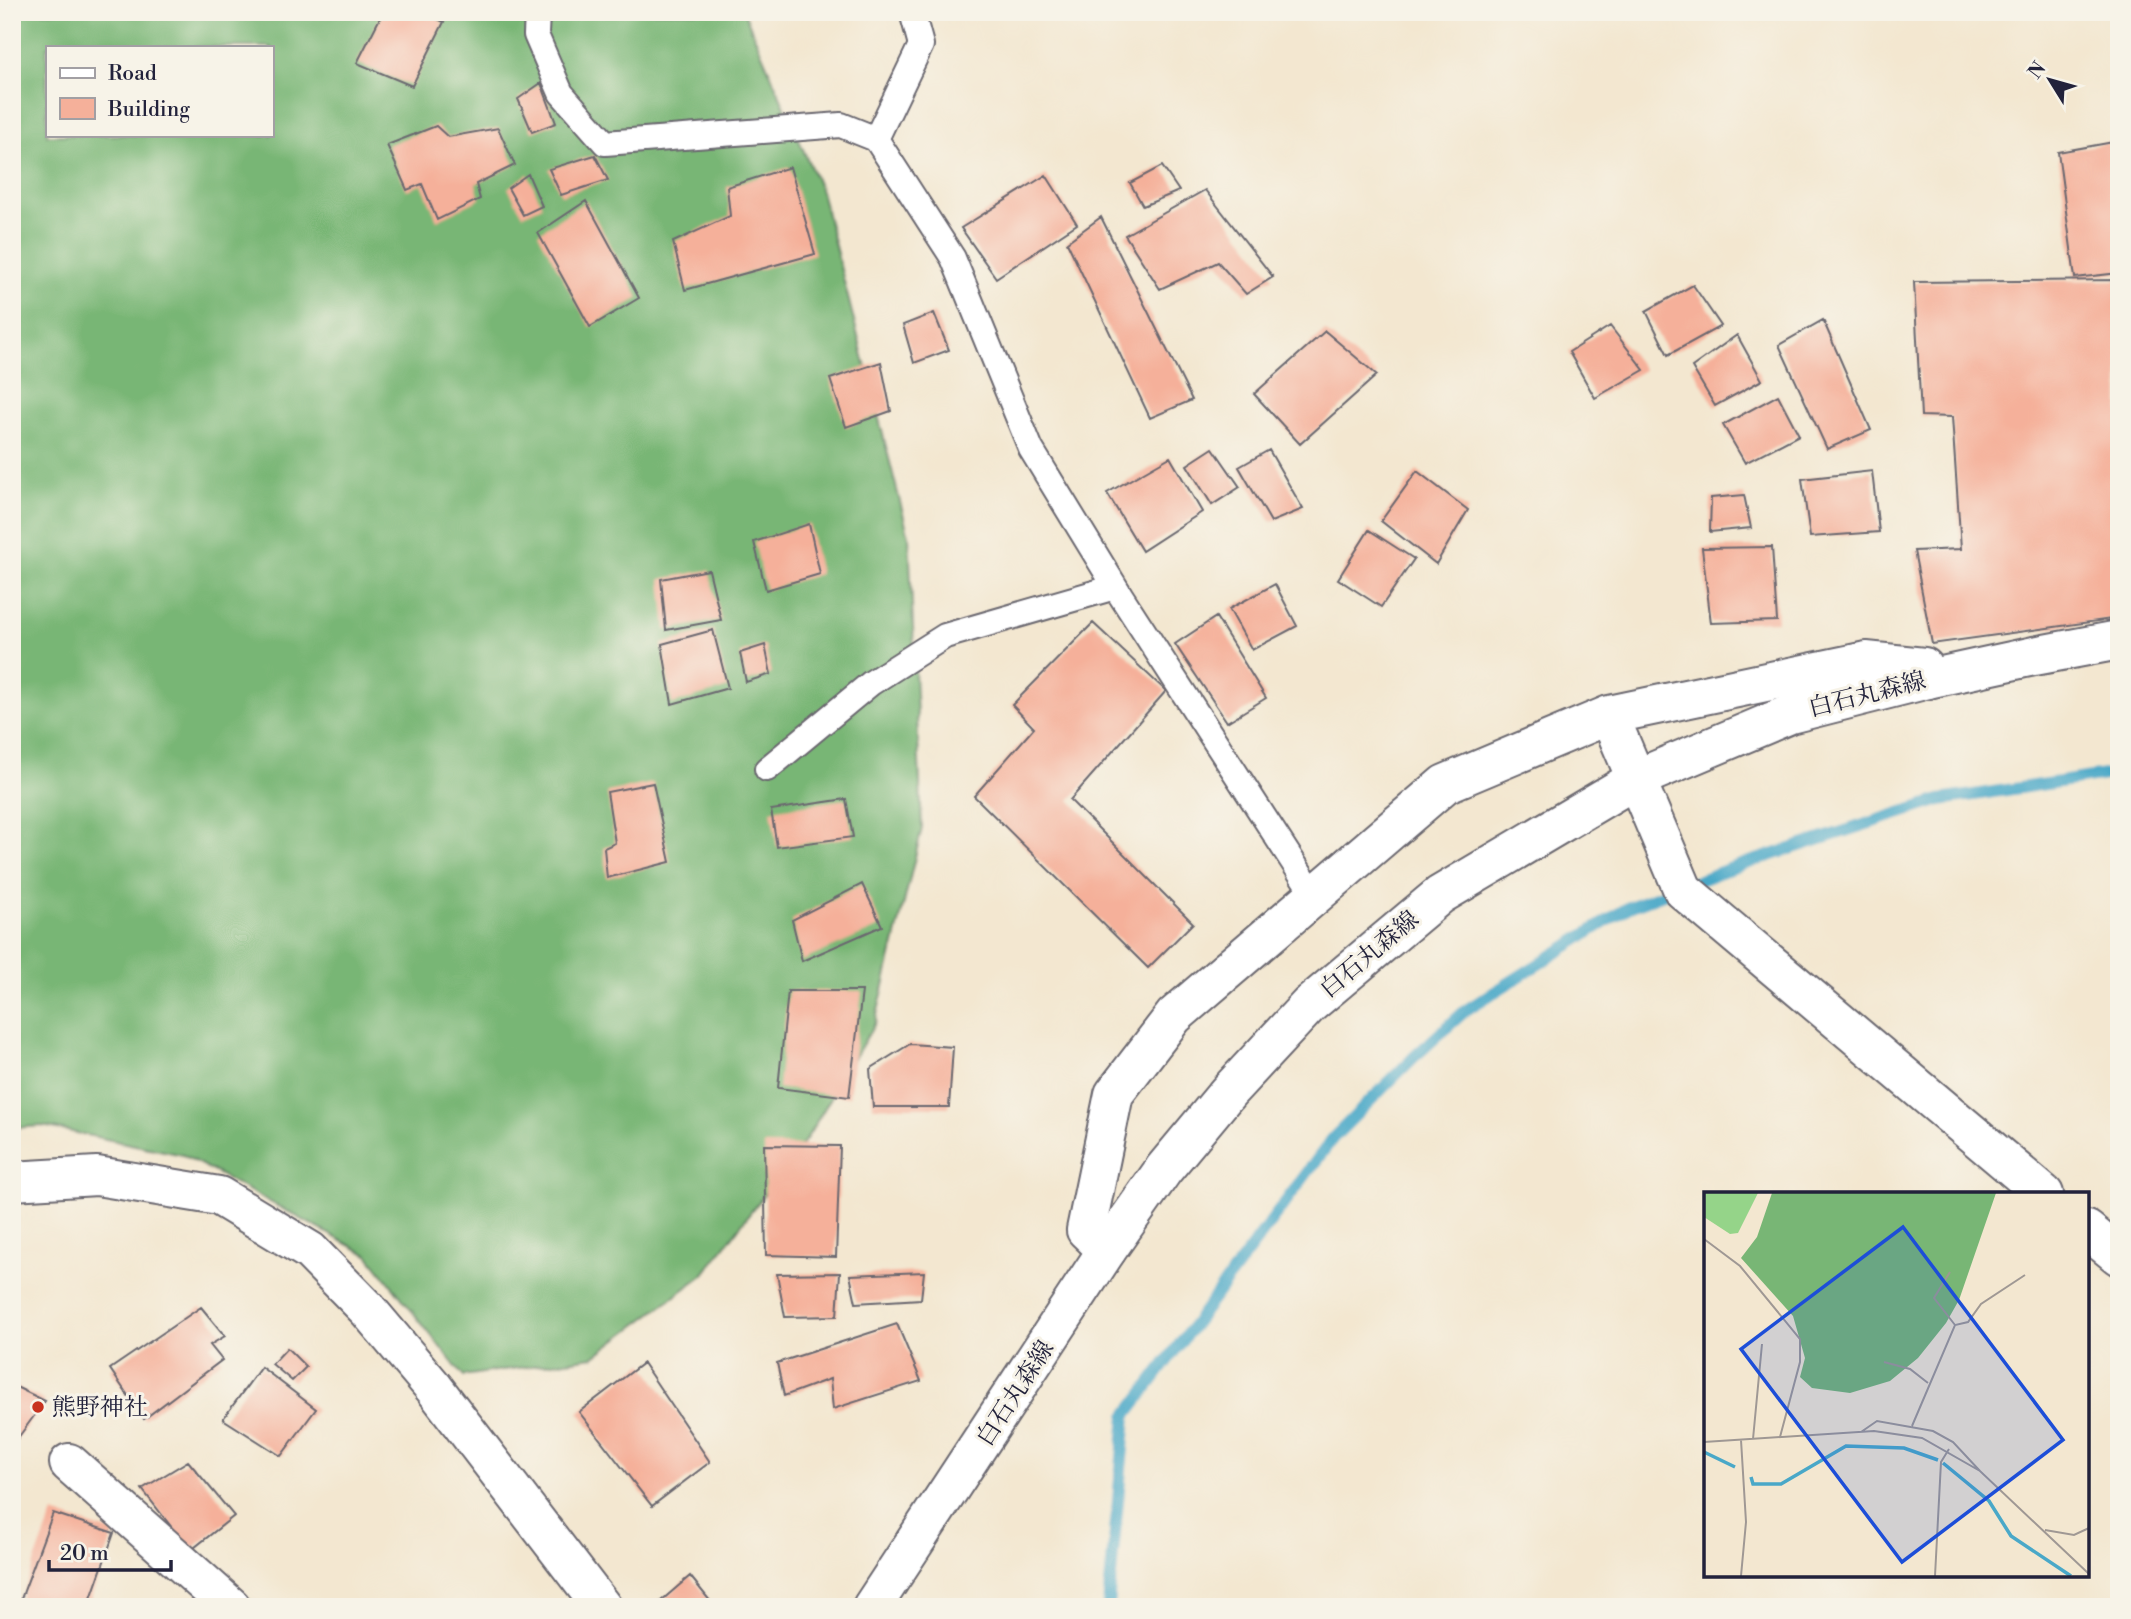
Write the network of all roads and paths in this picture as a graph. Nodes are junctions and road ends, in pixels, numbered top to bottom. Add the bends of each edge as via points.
1 (537, 12) edge
2 (912, 12) edge
3 (876, 139) junction
4 (1115, 587) junction
5 (2119, 640) edge
6 (1927, 679) junction
7 (1609, 715) junction
8 (767, 769) dead end
9 (1636, 779) junction
10 (1315, 896) junction
11 (12, 1181) edge
12 (2042, 1192) edge
13 (2089, 1232) edge
14 (1107, 1250) junction
15 (2119, 1256) edge
16 (69, 1463) dead end
17 (231, 1607) edge
18 (602, 1607) edge
19 (872, 1607) edge

1 - 3 lane via 536,35 561,93 605,143 841,125
2 - 3 lane via 921,45
3 - 4 lane via 953,258 1031,449
4 - 8 lane via 945,636 871,683
4 - 10 lane
5 - 6 street, 白石丸森線
6 - 7 street via 1924,667 1866,661
6 - 9 street, 白石丸森線 via 1790,714
7 - 9 street
7 - 10 street via 1446,784
9 - 12 street via 1676,876
9 - 14 street, 白石丸森線 via 1440,895 1309,1004 1172,1160
10 - 14 street via 1174,1016 1114,1094 1086,1230
11 - 18 street via 97,1176 219,1196 310,1251 434,1388
13 - 15 street
14 - 19 street, 白石丸森線
16 - 17 street

